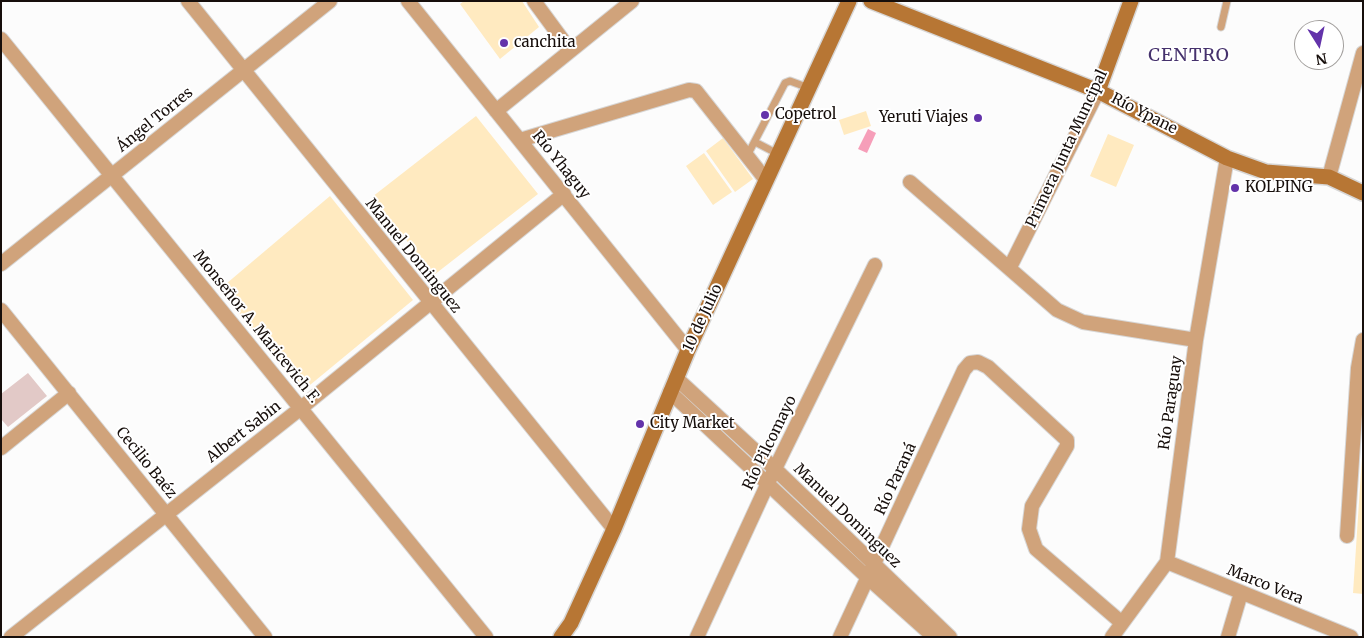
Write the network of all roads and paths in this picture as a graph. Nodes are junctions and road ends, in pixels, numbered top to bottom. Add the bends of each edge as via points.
1 (188, 1) edge
2 (330, 1) edge
3 (408, 1) edge
4 (534, 1) edge
5 (632, 1) edge
6 (849, 1) edge
7 (871, 1) edge
8 (1131, 1) edge
9 (1227, 1) edge
10 (1221, 27) dead end
11 (1, 39) edge
12 (570, 50) junction
13 (1363, 54) edge
14 (244, 70) junction
15 (809, 88) junction
16 (1098, 91) junction
17 (496, 111) junction
18 (520, 140) junction
19 (755, 142) junction
20 (778, 154) junction
21 (748, 156) junction
22 (1226, 158) junction
23 (111, 176) junction
24 (1330, 177) junction
25 (766, 180) junction
26 (910, 182) dead end
27 (1363, 192) edge
28 (564, 194) junction
29 (1, 264) edge
30 (875, 265) dead end
31 (1010, 267) junction
32 (430, 302) junction
33 (1, 310) edge
34 (1196, 340) junction
35 (1363, 340) edge
36 (688, 350) junction
37 (673, 385) junction
38 (69, 393) junction
39 (301, 408) junction
40 (1, 448) edge
41 (776, 470) junction
42 (768, 483) junction
43 (166, 514) junction
44 (614, 530) junction
45 (1347, 536) dead end
46 (1166, 562) junction
47 (870, 571) junction
48 (1241, 593) junction
49 (1122, 622) junction
50 (11, 637) edge
51 (266, 637) edge
52 (486, 637) edge
53 (561, 637) edge
54 (697, 637) edge
55 (840, 637) edge
56 (934, 637) edge
57 (950, 637) edge
58 (1112, 637) edge
59 (1228, 637) edge
60 (1351, 637) edge

1 - 14 street, Manuel Dominguez
2 - 14 street, Ángel Torres
3 - 17 street, Río Yhaguy
4 - 12 street
5 - 12 street
6 - 15 main road, 10 de Julio
7 - 16 main road, Río Ypane
8 - 16 main road, Primera Junta Muncipal
9 - 10 lane
11 - 23 street, Monseñor A. Maricevich F.
12 - 17 street
13 - 24 street
14 - 23 street, Ángel Torres
14 - 32 street, Manuel Dominguez
15 - 19 lane via 790,81 785,83
15 - 20 main road, 10 de Julio
16 - 22 main road, Río Ypane
16 - 31 street, Primera Junta Muncipal
17 - 18 street, Río Yhaguy
18 - 21 street via 689,90 696,91
18 - 28 street, Río Yhaguy
19 - 20 lane
19 - 21 lane
20 - 25 main road, 10 de Julio
21 - 25 street
22 - 24 main road, Río Ypane via 1266,172
22 - 34 street, Río Paraguay
23 - 29 street, Ángel Torres
23 - 39 street, Monseñor A. Maricevich F.
24 - 27 main road, Río Ypane
25 - 36 main road, 10 de Julio
26 - 31 street
28 - 32 street, Albert Sabin
28 - 36 street, Río Yhaguy
30 - 41 street, Río Pilcomayo
31 - 34 street via 1057,310 1083,322
32 - 39 street, Albert Sabin
32 - 44 street, Manuel Dominguez
33 - 38 street, Cecilio Baéz
34 - 46 street, Río Paraguay
35 - 45 street via 1358,368
36 - 37 main road, 10 de Julio
37 - 41 street, Manuel Dominguez
37 - 42 street, Manuel Dominguez
37 - 44 main road, 10 de Julio
38 - 40 street
38 - 43 street, Cecilio Baéz
39 - 43 street, Albert Sabin
39 - 52 street, Monseñor A. Maricevich F.
41 - 42 street, Río Pilcomayo
41 - 47 street, Manuel Dominguez
42 - 47 street, Manuel Dominguez
42 - 54 street, Río Pilcomayo
43 - 50 street, Albert Sabin
43 - 51 street, Cecilio Baéz
44 - 53 main road, 10 de Julio via 571,623
46 - 48 street, Marco Vera
46 - 49 street, Río Paraguay
47 - 49 street, Río Paraná via 964,370 970,363 978,362 988,367 1067,440 1067,446 1032,506 1029,529 1036,549
47 - 55 street, Río Paraná
47 - 56 street, Manuel Dominguez
47 - 57 street, Manuel Dominguez
48 - 59 street
48 - 60 street, Marco Vera
49 - 58 street, Río Paraguay

